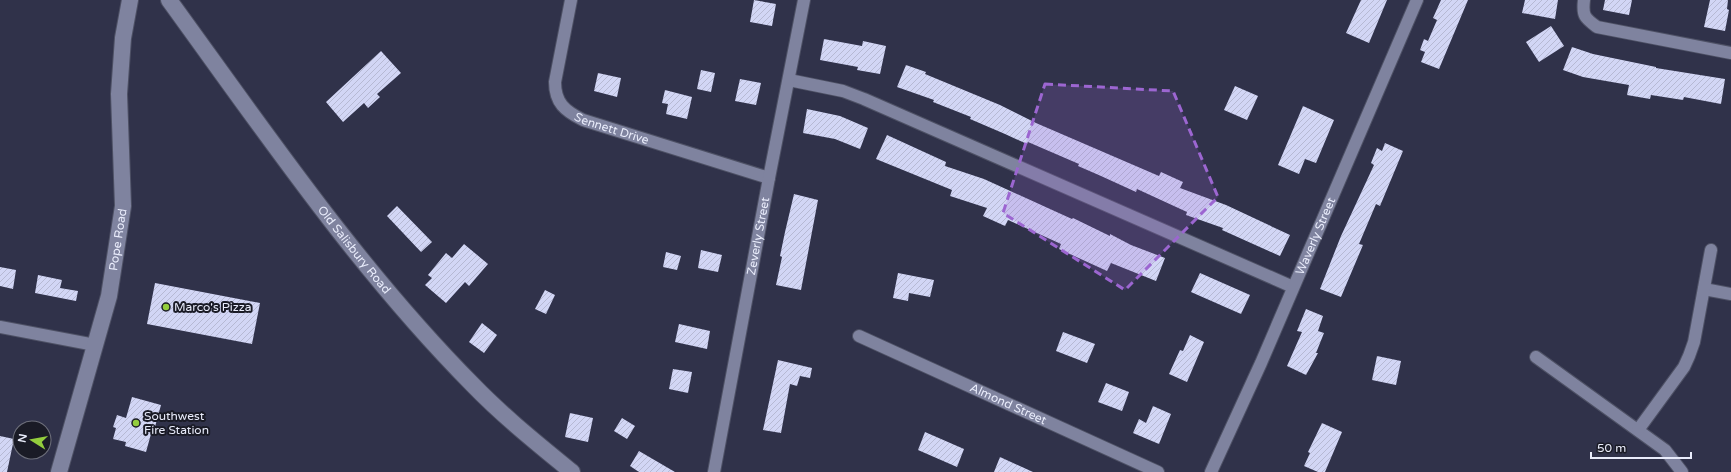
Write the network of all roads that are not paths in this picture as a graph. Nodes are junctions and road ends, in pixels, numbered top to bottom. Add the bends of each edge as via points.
1 (130, 0) edge
2 (169, 0) edge
3 (571, 0) edge
4 (804, 0) edge
5 (1417, 0) edge
6 (1584, 0) edge
7 (1731, 53) edge
8 (789, 80) junction
9 (768, 178) junction
10 (1711, 250) dead end
11 (1293, 287) junction
12 (1704, 289) junction
13 (1731, 294) edge
14 (0, 327) edge
15 (859, 336) dead end
16 (95, 345) junction
17 (1536, 357) dead end
18 (1638, 430) junction
19 (59, 472) edge
20 (572, 472) edge
21 (714, 472) edge
22 (1158, 472) edge
23 (1211, 472) edge
24 (1682, 472) edge

1 - 16 main road, Pope Road via 123,38 118,94 123,206 109,296
2 - 20 main road, Old Salisbury Road via 313,197 402,309 503,415
3 - 9 street, Sennett Drive via 555,82 555,92 570,113 583,120
4 - 8 street, Zeverly Street
5 - 11 street, Waverly Street
6 - 7 street via 1583,13 1597,27
8 - 9 street, Zeverly Street
8 - 11 street via 843,91 864,99
9 - 21 street, Zeverly Street
10 - 12 street
11 - 23 street, Waverly Street
12 - 13 street
12 - 18 street via 1689,356 1684,367
14 - 16 street
15 - 22 street, Almond Street
16 - 19 main road, Pope Road
17 - 18 street
18 - 24 street via 1665,450

